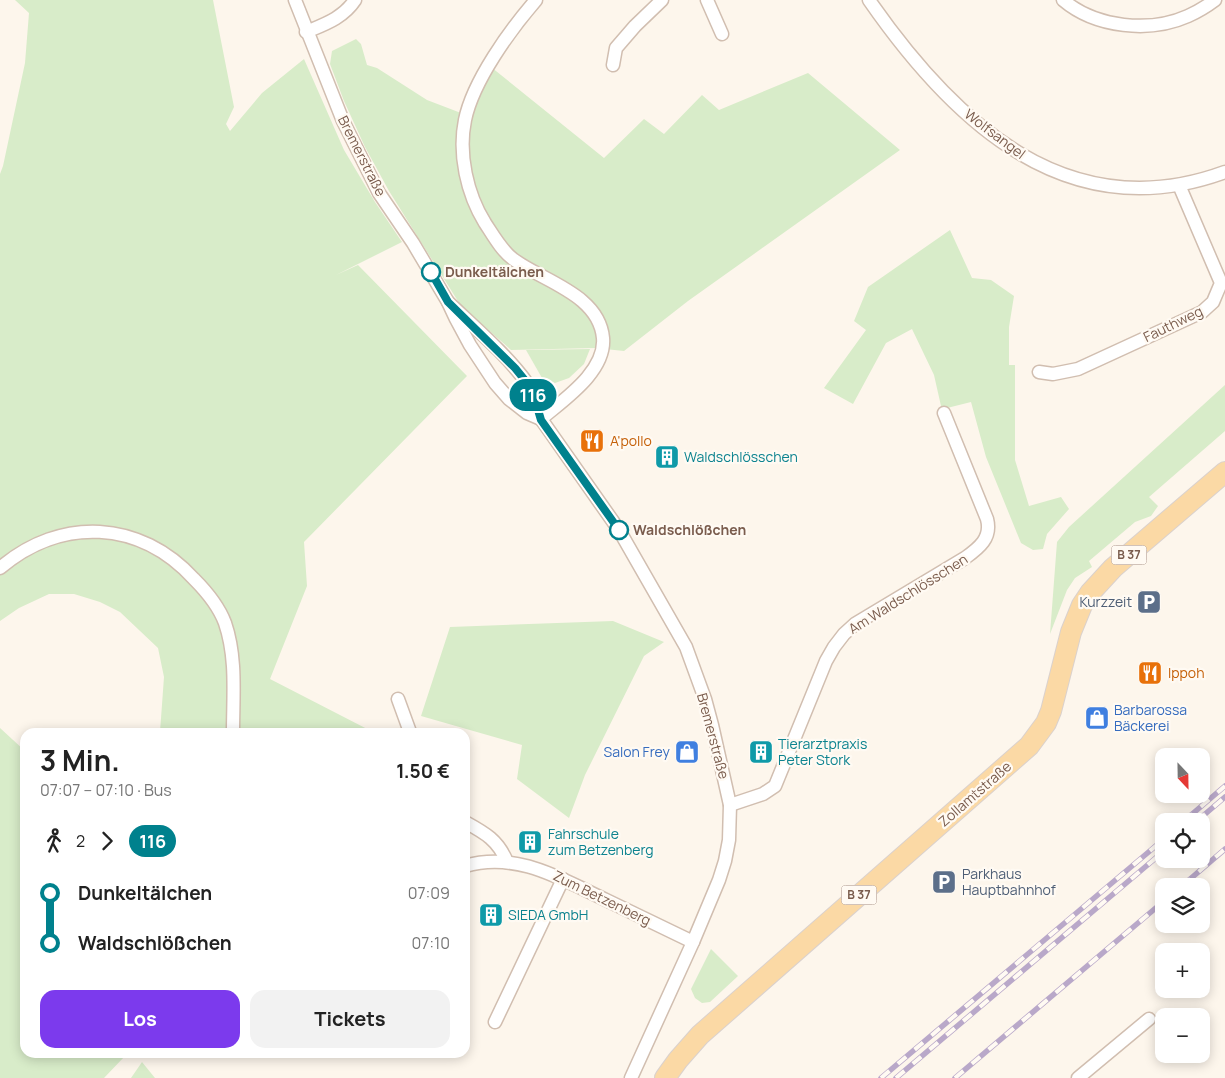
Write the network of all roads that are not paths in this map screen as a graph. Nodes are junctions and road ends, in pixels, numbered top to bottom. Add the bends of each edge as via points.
1 (294, 0) edge
2 (354, 0) edge
3 (536, 0) edge
4 (662, 0) edge
5 (707, 0) edge
6 (869, 0) edge
7 (1064, 0) edge
8 (1215, 0) edge
9 (306, 32) junction
10 (722, 34) dead end
11 (613, 65) dead end
12 (1225, 172) edge
13 (1179, 185) junction
14 (448, 302) junction
15 (1039, 372) dead end
16 (944, 413) dead end
17 (541, 420) junction
18 (1225, 472) edge
19 (0, 568) edge
20 (398, 699) dead end
21 (233, 728) edge
22 (409, 728) edge
23 (730, 805) junction
24 (470, 825) edge
25 (508, 862) junction
26 (470, 865) edge
27 (563, 879) junction
28 (693, 942) junction
29 (1149, 1019) dead end
30 (495, 1022) dead end
31 (631, 1078) edge
32 (665, 1078) edge
33 (1078, 1078) edge

1 - 9 street, Bremerstraße
2 - 9 street via 348,10
3 - 17 street via 495,56 475,91 463,136 468,187 498,242 512,258 583,301 600,324 602,352 589,376
4 - 11 street via 616,48
5 - 10 street
6 - 13 street, Wolfsangel via 902,46 944,92 984,129 1027,158 1074,179 1102,185 1132,188
7 - 8 street via 1083,13 1135,26 1170,22 1188,16
9 - 14 street, Bremerstraße via 343,121 379,193
12 - 13 street, Wolfsangel
13 - 15 street, Fauthweg via 1222,283 1213,302 1202,312 1078,369 1054,374
14 - 17 street, Bremerstraße via 528,384
14 - 17 street, Bremerstraße via 470,345 495,383 509,399
16 - 23 street, Am Waldschlösschen via 987,519 988,535 979,548 965,558 870,614 844,634 826,661 775,786 763,794
17 - 23 street, Bremerstraße via 619,530 686,647 705,699
18 - 32 main road, Zollamtstraße / B 37 via 1113,568 1090,593 1071,632 1052,711 1029,746 700,1035
19 - 21 street via 40,541 73,532 113,533 149,544 180,563 204,589 224,621 232,648
20 - 22 street
23 - 28 street, Bremerstraße via 725,861
24 - 25 street via 500,846
25 - 26 street, Zum Betzenberg
25 - 27 street, Zum Betzenberg via 544,870
27 - 28 street, Zum Betzenberg
27 - 30 street
28 - 31 street, Bremerstraße
29 - 33 street

